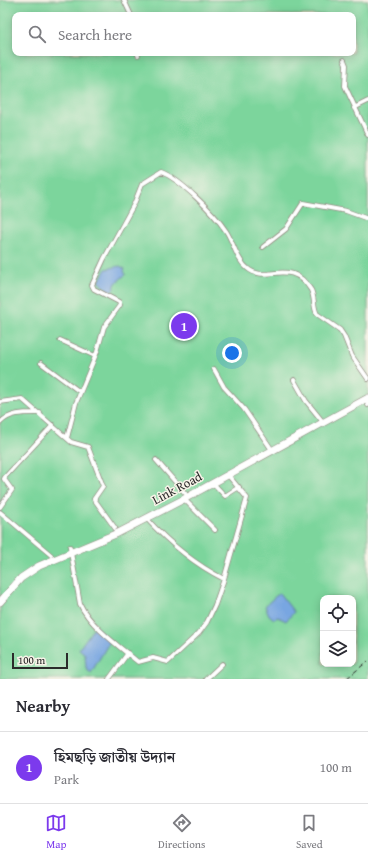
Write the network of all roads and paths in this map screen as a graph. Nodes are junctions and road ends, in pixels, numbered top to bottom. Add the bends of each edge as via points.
1 (124, 0) edge
2 (130, 12) edge
3 (344, 60) dead end
4 (368, 101) edge
5 (354, 108) junction
6 (368, 136) edge
7 (368, 219) edge
8 (263, 247) dead end
9 (60, 340) dead end
10 (95, 356) junction
11 (41, 363) dead end
12 (214, 369) dead end
13 (368, 379) edge
14 (294, 380) dead end
15 (80, 392) junction
16 (367, 399) edge
17 (0, 402) edge
18 (40, 414) junction
19 (321, 420) junction
20 (0, 423) edge
21 (53, 425) junction
22 (67, 438) junction
23 (270, 447) junction
24 (156, 460) dead end
25 (228, 475) junction
26 (213, 483) junction
27 (238, 487) junction
28 (184, 496) junction
29 (0, 507) edge
30 (0, 512) edge
31 (146, 518) junction
32 (115, 528) junction
33 (215, 530) dead end
34 (70, 550) junction
35 (51, 555) junction
36 (224, 579) junction
37 (0, 595) edge
38 (0, 602) edge
39 (128, 653) junction
40 (222, 664) dead end
41 (109, 679) edge
42 (206, 679) edge

1 - 2 street
3 - 5 street via 345,86
4 - 5 street
5 - 6 street
7 - 8 street via 346,211 303,203 286,229
9 - 10 street
10 - 13 street via 104,327 120,304 94,289 92,285 142,184 160,172 192,193 222,227 246,268 255,274 281,271 294,273 313,295 317,314 340,330 352,356
10 - 15 street
11 - 15 street
12 - 23 street via 224,387 244,409
14 - 19 street
15 - 22 street
16 - 19 highway, Link Road
17 - 18 street via 22,399
18 - 20 street via 13,415
18 - 21 street
19 - 23 highway, Link Road
19 - 25 highway, Link Road
21 - 22 street
21 - 29 street via 4,478 12,490
22 - 32 street via 73,444 85,446 90,450 103,486 94,499
23 - 28 highway, Link Road
24 - 28 street
25 - 26 highway, Link Road
25 - 27 street
26 - 27 street via 225,496
26 - 28 highway, Link Road
27 - 36 street via 247,496 247,500
28 - 31 highway, Link Road
28 - 32 highway, Link Road
28 - 33 street
30 - 35 street
31 - 34 highway, Link Road via 118,533
31 - 36 street via 195,563
32 - 34 highway, Link Road
34 - 35 highway, Link Road
34 - 38 highway, Link Road via 27,572
34 - 39 street via 83,612
35 - 37 highway, Link Road via 25,569
36 - 39 street via 207,622 170,661 148,658 138,662
39 - 41 street
40 - 42 street

